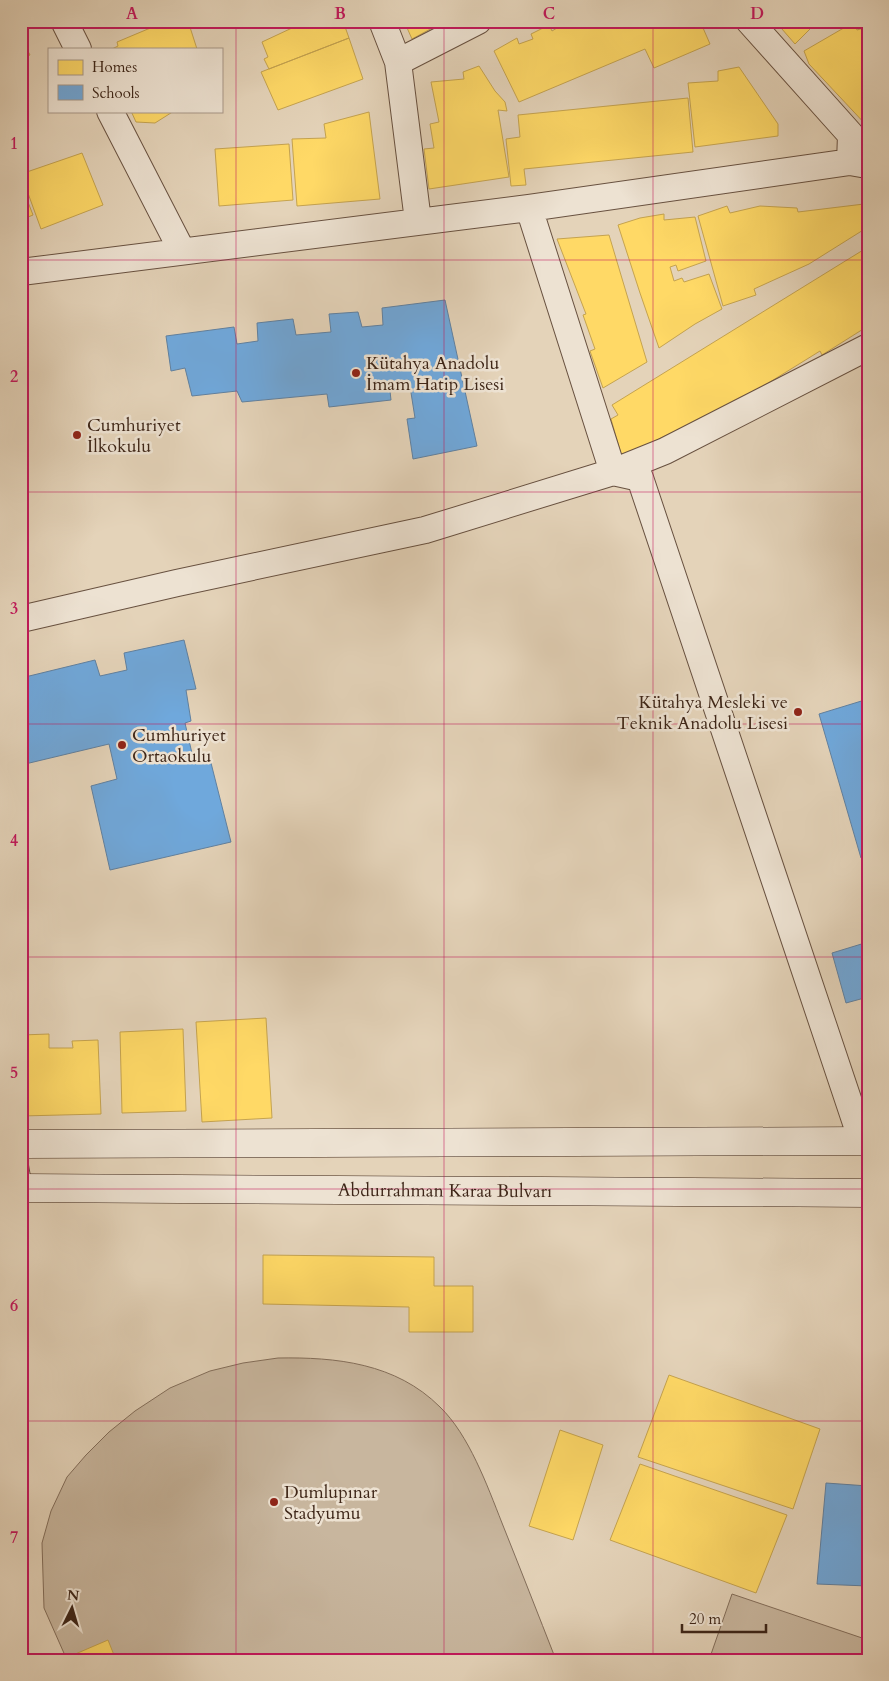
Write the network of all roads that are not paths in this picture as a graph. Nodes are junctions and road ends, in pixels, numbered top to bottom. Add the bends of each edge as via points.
1 (64, 21) edge
2 (382, 21) edge
3 (478, 21) edge
4 (749, 21) edge
5 (78, 48) edge
6 (398, 62) junction
7 (111, 112) edge
8 (859, 164) edge
9 (529, 208) junction
10 (418, 221) junction
11 (182, 251) junction
12 (21, 272) edge
13 (868, 347) edge
14 (613, 472) junction
15 (21, 619) edge
16 (865, 1141) edge
17 (21, 1144) edge
18 (21, 1160) edge
19 (24, 1188) edge
20 (868, 1193) edge

1 - 5 street
2 - 6 street
3 - 6 street
4 - 8 street via 851,135
6 - 10 street
7 - 11 street
8 - 9 street
9 - 10 street
9 - 14 street
10 - 11 street
11 - 12 street
13 - 14 street via 665,451
14 - 15 street via 425,530
14 - 16 street via 640,478
16 - 17 main road
18 - 19 lane
19 - 20 main road, Abdurrahman Karaa Bulvarı

